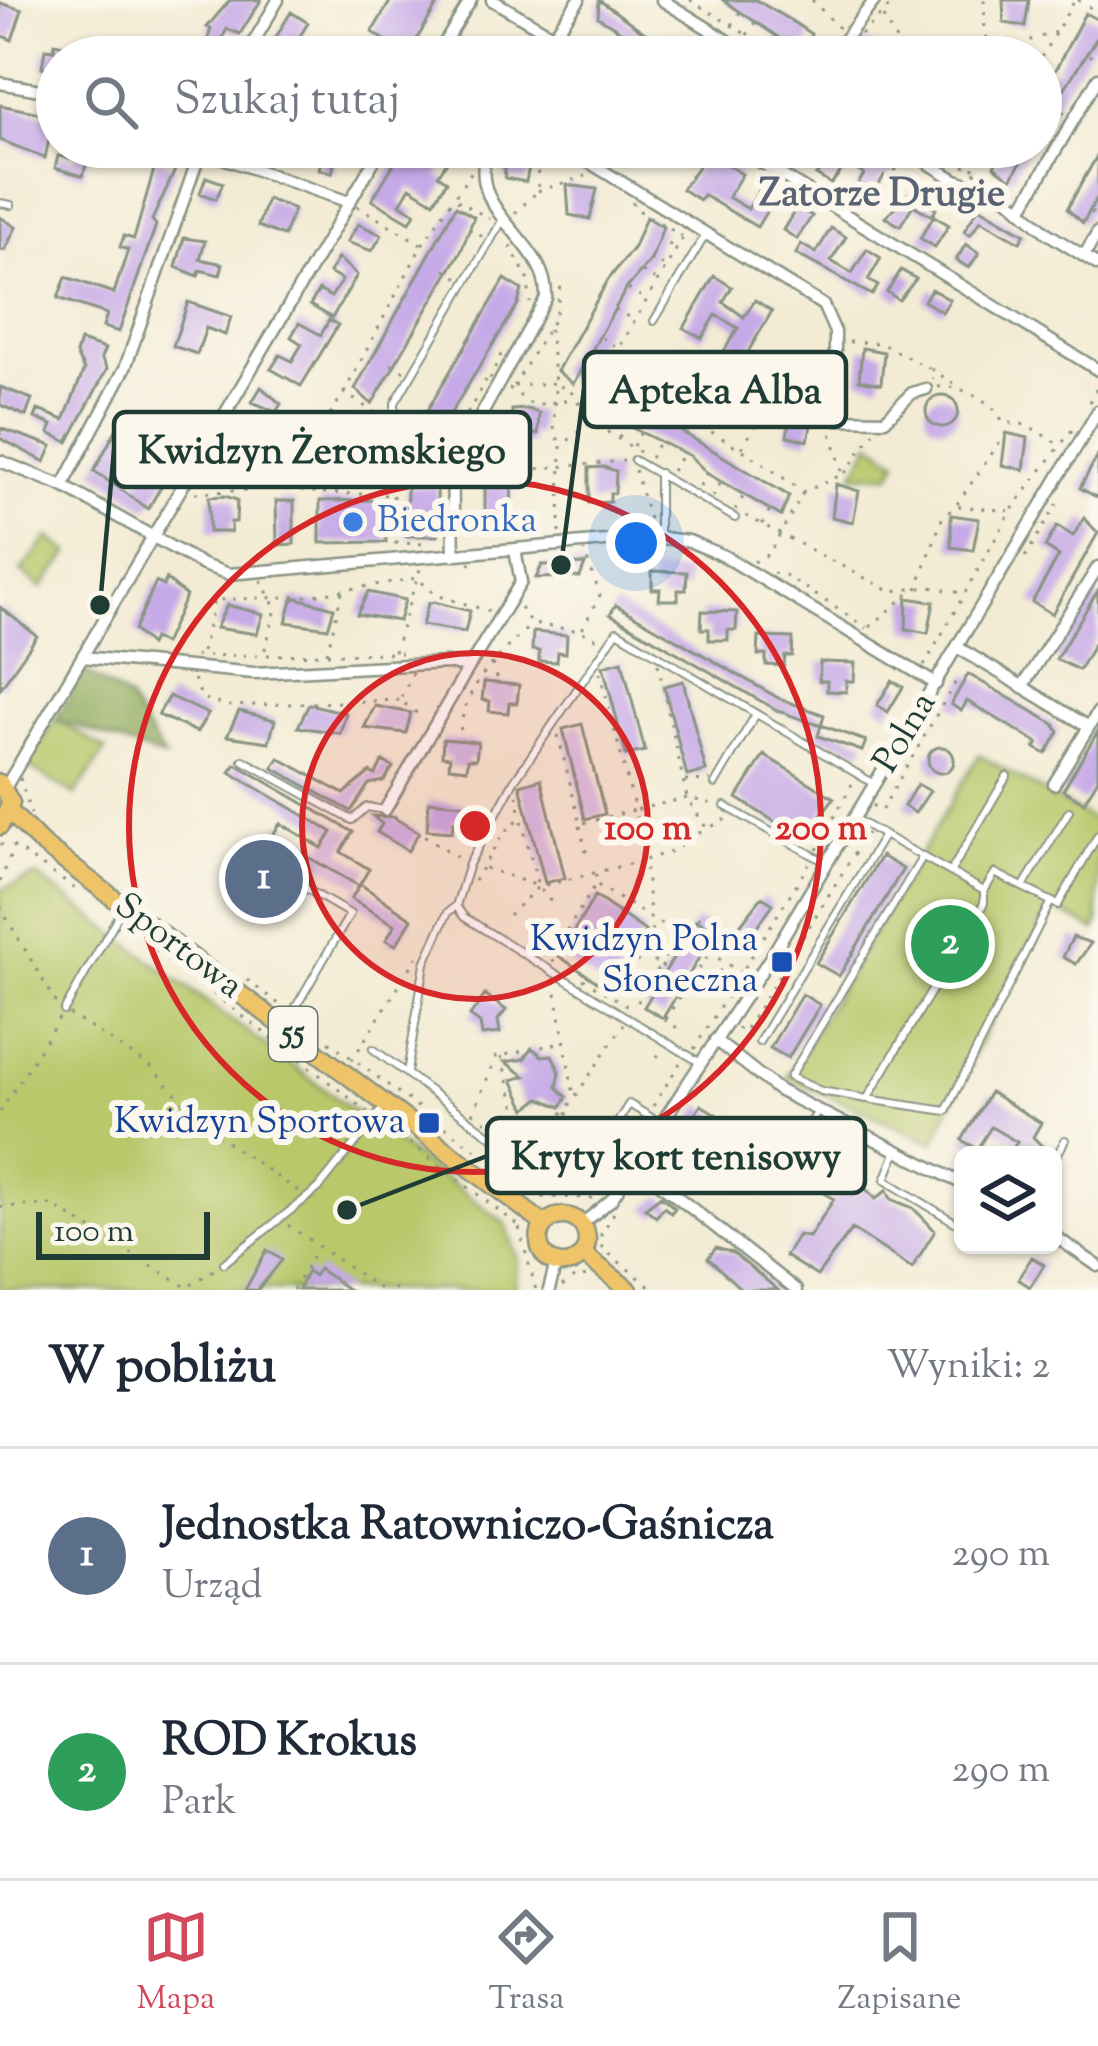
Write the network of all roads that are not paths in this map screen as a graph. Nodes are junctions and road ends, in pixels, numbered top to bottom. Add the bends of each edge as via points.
1 (278, 0) edge
2 (471, 0) edge
3 (493, 0) edge
4 (579, 0) edge
5 (662, 0) edge
6 (875, 0) edge
7 (554, 35) joint
8 (257, 36) edge
9 (449, 36) edge
10 (720, 36) edge
11 (844, 36) edge
12 (1098, 78) edge
13 (0, 83) edge
14 (36, 89) edge
15 (1062, 140) edge
16 (192, 168) edge
17 (254, 168) edge
18 (369, 168) edge
19 (483, 168) edge
20 (598, 168) edge
21 (770, 168) edge
22 (936, 168) edge
23 (1045, 168) edge
24 (349, 202) junction
25 (0, 203) edge
26 (11, 205) dead end
27 (1022, 208) junction
28 (500, 224) junction
29 (1098, 232) edge
30 (706, 234) junction
31 (1084, 256) junction
32 (1098, 265) edge
33 (654, 321) dead end
34 (1098, 370) edge
35 (931, 388) road end
36 (1093, 407) edge
37 (634, 460) dead end
38 (0, 461) edge
39 (659, 473) junction
40 (394, 476) junction
41 (452, 476) junction
42 (332, 480) road end
43 (63, 486) junction
44 (737, 514) road end
45 (659, 532) junction
46 (154, 536) junction
47 (514, 550) junction
48 (454, 555) junction
49 (1098, 567) edge
50 (957, 647) junction
51 (82, 657) junction
52 (469, 667) junction
53 (936, 684) junction
54 (1022, 687) junction
55 (1098, 712) edge
56 (756, 714) junction
57 (1089, 727) junction
58 (243, 760) dead end
59 (1007, 776) dead end
60 (4, 779) edge
61 (715, 784) road end
62 (875, 784) junction
63 (1054, 784) dead end
64 (725, 806) road end
65 (386, 810) joint
66 (1069, 811) dead end
67 (855, 819) junction
68 (3, 821) edge
69 (884, 835) junction
70 (1098, 835) edge
71 (923, 856) junction
72 (828, 864) junction
73 (951, 872) junction
74 (286, 877) dead end
75 (1023, 887) junction
76 (984, 891) junction
77 (1051, 902) junction
78 (455, 906) junction
79 (120, 912) junction
80 (64, 1010) road end
81 (288, 1020) junction
82 (715, 1040) junction
83 (759, 1042) dead end
84 (374, 1049) dead end
85 (700, 1063) junction
86 (407, 1073) junction
87 (867, 1099) junction
88 (381, 1111) junction
89 (818, 1111) junction
90 (661, 1124) junction
91 (1065, 1140) dead end
92 (1062, 1146) edge
93 (897, 1150) junction
94 (639, 1167) junction
95 (954, 1179) edge
96 (768, 1192) dead end
97 (954, 1222) edge
98 (544, 1224) junction
99 (582, 1224) junction
100 (1062, 1241) edge
101 (583, 1254) junction
102 (224, 1262) road end
103 (556, 1263) junction
104 (1098, 1266) edge
105 (549, 1290) edge
106 (629, 1290) edge
107 (796, 1290) edge

1 - 8 street
2 - 9 street
3 - 7 street
4 - 7 street
5 - 10 street
6 - 11 street
12 - 15 street
13 - 14 street
16 - 43 street via 134,347
17 - 24 street
18 - 24 street
19 - 28 street
20 - 30 street
21 - 34 street
22 - 27 street
23 - 27 street
24 - 46 street
25 - 26 lane
27 - 31 street
28 - 40 lane via 395,403
28 - 41 street via 539,265 546,293 507,384
29 - 31 street
30 - 33 lane
30 - 35 street via 832,317 835,419 885,420 912,393
31 - 32 street
36 - 50 street, Polna
37 - 39 lane
38 - 43 street
39 - 44 lane
39 - 45 lane
40 - 41 lane
40 - 42 lane
41 - 48 street
43 - 46 street
45 - 47 street
45 - 53 street via 713,550
46 - 48 street via 209,569 259,574
46 - 51 street
47 - 48 street
47 - 52 street via 521,582
49 - 54 street
50 - 53 street, Polna
50 - 54 street
51 - 52 street via 254,673 415,660
51 - 60 street
52 - 65 street
53 - 62 street, Polna
54 - 57 street
55 - 57 street
56 - 61 lane
56 - 62 lane
56 - 78 lane via 617,631 514,781
57 - 63 street
58 - 65 lane via 352,820 367,807
59 - 73 lane
60 - 68 main road, 55
62 - 67 street, Polna
64 - 72 lane
66 - 75 lane
67 - 69 lane
67 - 72 street, Polna
68 - 79 main road, Sportowa / 55
69 - 71 lane
69 - 83 lane
70 - 77 lane via 1058,905
71 - 73 lane
71 - 87 lane via 790,1076
72 - 82 street, Polna
73 - 76 lane
74 - 81 lane via 350,914
75 - 76 lane via 995,873
75 - 77 lane
76 - 87 lane
77 - 87 lane via 946,1111
78 - 85 lane via 633,1009
78 - 86 lane via 425,963
79 - 80 lane
79 - 81 main road, Sportowa / 55
81 - 88 main road, Sportowa / 55 via 348,1066
82 - 85 street, Polna
82 - 89 street
84 - 86 lane
85 - 90 street, Polna
86 - 90 lane via 563,1189 580,1181 628,1104
88 - 98 main road, Sportowa / 55
88 - 102 lane via 308,1198
89 - 93 street
89 - 96 lane
90 - 94 street, Polna
91 - 92 lane
93 - 95 street
93 - 97 lane via 885,1180
94 - 99 street, Polna
94 - 107 street
98 - 99 main road via 567,1215
98 - 103 main road via 540,1247
99 - 101 main road
100 - 104 street
101 - 103 main road
101 - 106 main road
103 - 105 street

